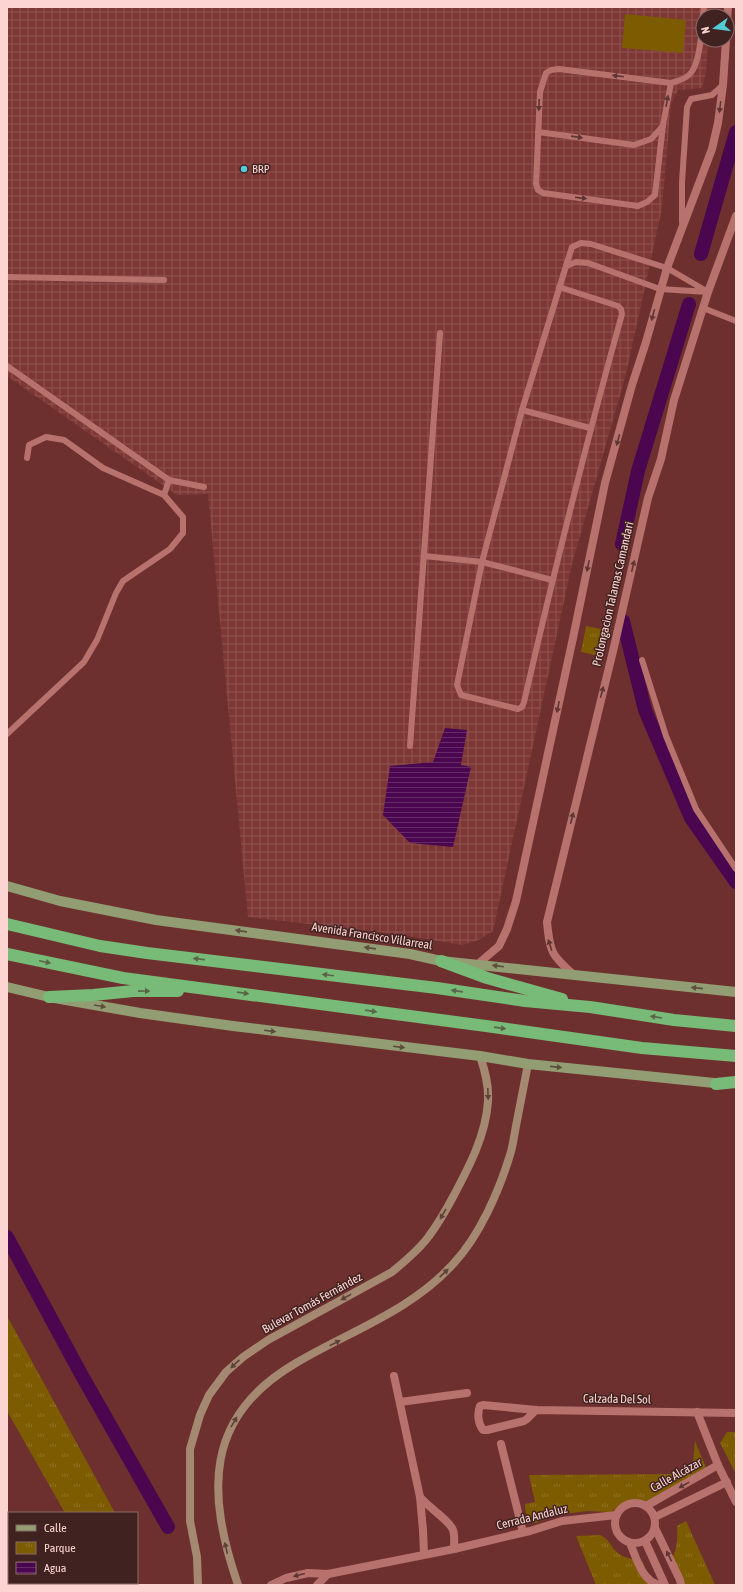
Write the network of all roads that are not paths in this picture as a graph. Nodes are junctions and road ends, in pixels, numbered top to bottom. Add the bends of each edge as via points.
1 (704, 7) edge
2 (725, 48) edge
3 (671, 83) junction
4 (723, 85) junction
5 (663, 125) junction
6 (538, 132) junction
7 (736, 216) edge
8 (682, 224) junction
9 (566, 266) junction
10 (667, 268) junction
11 (7, 277) edge
12 (164, 280) dead end
13 (559, 287) junction
14 (660, 290) junction
15 (708, 292) junction
16 (703, 308) junction
17 (736, 321) edge
18 (440, 334) dead end
19 (7, 366) edge
20 (522, 410) junction
21 (590, 428) junction
22 (27, 458) dead end
23 (169, 480) junction
24 (204, 487) dead end
25 (164, 495) junction
26 (424, 556) junction
27 (482, 562) junction
28 (552, 580) junction
29 (642, 660) dead end
30 (7, 734) edge
31 (410, 746) dead end
32 (736, 869) edge
33 (7, 886) edge
34 (7, 924) edge
35 (7, 954) edge
36 (441, 961) junction
37 (478, 964) junction
38 (574, 975) junction
39 (7, 987) edge
40 (218, 989) junction
41 (736, 992) edge
42 (49, 997) junction
43 (590, 1007) junction
44 (736, 1026) edge
45 (480, 1056) junction
46 (736, 1056) edge
47 (528, 1064) junction
48 (736, 1082) edge
49 (716, 1084) junction
50 (736, 1085) edge
51 (394, 1376) dead end
52 (467, 1393) dead end
53 (400, 1402) junction
54 (536, 1410) junction
55 (697, 1412) junction
56 (736, 1413) edge
57 (501, 1444) dead end
58 (718, 1465) junction
59 (727, 1482) junction
60 (420, 1497) junction
61 (736, 1502) edge
62 (646, 1506) junction
63 (616, 1515) junction
64 (655, 1517) junction
65 (655, 1528) junction
66 (523, 1532) junction
67 (645, 1541) junction
68 (630, 1543) junction
69 (454, 1549) junction
70 (424, 1554) junction
71 (328, 1574) junction
72 (198, 1585) edge
73 (238, 1585) edge
74 (271, 1585) edge
75 (317, 1585) edge
76 (660, 1585) edge
77 (665, 1585) edge
78 (681, 1585) edge

1 - 3 lane via 697,61 691,73
2 - 4 street
5 -> 3 lane
3 -> 6 lane via 551,70 546,73 540,92
4 -> 8 street via 712,149
4 - 8 lane via 712,95 691,99 687,107
6 -> 5 lane via 634,145 651,139
6 -> 5 lane via 538,190 544,194 638,206 648,202 655,195
7 - 15 street, Prolongacion Talamas Camandari
8 - 10 street
9 - 10 lane via 572,247 581,243
9 - 13 lane
9 - 14 lane via 576,262 588,263
10 - 14 street
10 - 15 lane
11 - 12 lane
13 - 20 lane
13 - 21 lane via 621,309 622,314
14 - 15 lane
14 -> 37 street via 605,482 516,901 499,946
15 - 16 street, Prolongacion Talamas Camandari
16 - 17 lane
38 -> 16 street, Prolongacion Talamas Camandari via 557,961 549,946 546,922 648,498 661,459 674,400
18 - 26 lane
19 - 23 lane
20 - 21 lane
20 - 27 lane
21 - 28 lane
22 - 25 lane via 29,445 46,437 64,440 103,468
23 - 24 lane
23 - 25 lane
25 - 30 lane via 183,517 183,533 170,549 123,580 97,640 84,662
26 - 27 lane
26 - 31 lane
27 - 28 lane
27 - 28 lane via 457,684 461,695 500,706 518,709 522,707
29 - 32 lane via 666,736 696,809
36 -> 33 main road, Avenida Francisco Villarreal via 410,954 156,920 60,901
43 -> 34 highway via 139,952 100,946
35 -> 40 highway via 123,978
36 - 37 main road, Avenida Francisco Villarreal
36 - 43 highway via 487,978
38 -> 37 main road, Avenida Francisco Villarreal
41 -> 38 main road, Avenida Francisco Villarreal
39 - 42 main road
42 -> 40 highway
40 -> 46 highway via 642,1048
42 -> 45 main road via 140,1014
44 -> 43 highway via 674,1020
45 - 47 main road
45 -> 72 main road, Bulevar Tomás Fernández via 487,1079 488,1101 484,1124 475,1154 429,1237 392,1272 268,1340 243,1357 226,1372 209,1395 194,1430 190,1449 190,1521 197,1557
47 -> 49 main road
73 -> 47 main road via 228,1556 218,1497 222,1450 238,1416 271,1378 402,1307 455,1263 475,1235 496,1195 510,1154
48 - 49 highway
49 - 50 main road
51 - 53 street
52 - 53 street
53 - 60 street
54 - 54 street, Calzada Del Sol via 483,1405 478,1411 480,1427 487,1430 524,1421
54 - 55 street, Calzada Del Sol
55 - 56 street, Calzada Del Sol
55 - 58 street
57 - 66 street
58 - 59 street
58 -> 62 street, Calle Alcázar
59 - 61 street
59 - 64 street
60 - 69 street via 427,1506 450,1524 454,1531
60 - 70 street
62 - 63 street via 632,1503 620,1509
62 - 64 street
63 - 66 street, Cerrada Andaluz via 571,1519
63 - 68 street via 615,1529 618,1535
64 - 65 street
65 - 67 street via 650,1538
78 -> 65 street
66 - 69 street, Cerrada Andaluz
67 - 68 street
67 - 77 street
68 - 76 street via 644,1574 649,1580
69 - 70 street, Cerrada Andaluz
70 - 71 street, Cerrada Andaluz
71 -> 74 street, Cerrada Andaluz via 308,1573 286,1578
71 - 75 street

